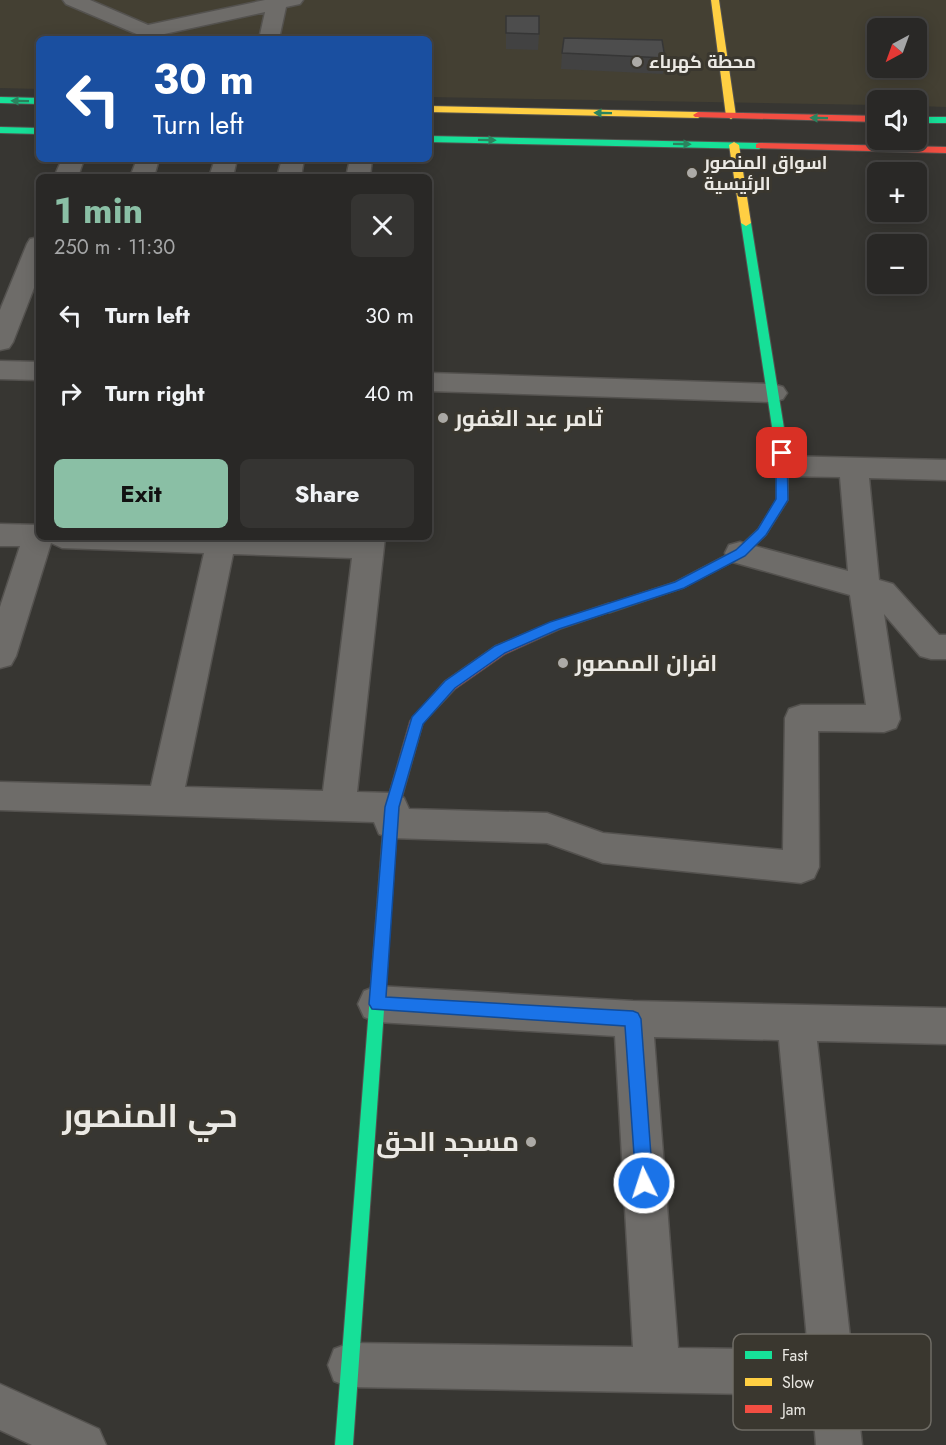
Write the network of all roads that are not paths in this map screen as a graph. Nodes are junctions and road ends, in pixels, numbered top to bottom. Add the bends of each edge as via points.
1 (73, 0) edge
2 (715, 0) edge
3 (285, 2) edge
4 (270, 36) edge
5 (0, 100) edge
6 (36, 101) edge
7 (432, 110) edge
8 (731, 116) junction
9 (867, 119) edge
10 (927, 120) edge
11 (946, 120) edge
12 (0, 130) edge
13 (36, 131) edge
14 (432, 139) edge
15 (734, 145) junction
16 (946, 150) edge
17 (36, 252) edge
18 (0, 342) edge
19 (0, 370) edge
20 (36, 371) edge
21 (432, 382) edge
22 (773, 393) junction
23 (782, 466) junction
24 (854, 468) junction
25 (946, 470) edge
26 (0, 535) edge
27 (36, 536) edge
28 (44, 540) edge
29 (222, 540) edge
30 (370, 543) edge
31 (740, 553) junction
32 (864, 588) junction
33 (946, 647) edge
34 (0, 656) edge
35 (0, 795) edge
36 (165, 801) junction
37 (338, 806) junction
38 (391, 815) junction
39 (377, 1004) junction
40 (633, 1019) junction
41 (796, 1021) junction
42 (946, 1026) edge
43 (827, 1334) edge
44 (350, 1365) junction
45 (657, 1370) junction
46 (733, 1371) edge
47 (0, 1407) edge
48 (837, 1430) edge
49 (82, 1445) edge
50 (344, 1445) edge
51 (839, 1445) edge

1 - 3 street via 146,32
2 - 8 street
3 - 4 street
6 -> 5 street
8 -> 7 street
9 -> 8 street
10 - 11 street
12 - 13 street
14 -> 15 street
15 - 16 street
15 - 22 street
17 - 18 street
19 - 20 street
21 - 22 street
22 - 23 street
23 - 24 street
23 - 31 street via 782,500 762,532
24 - 25 street
24 - 32 street
26 - 27 street
28 - 34 street
29 - 30 street
29 - 36 street
30 - 37 street
31 - 32 street
31 - 38 street via 679,585 555,626 500,650 450,685 417,721
32 - 33 street via 882,592 931,647
32 - 38 street via 884,719 801,718 801,867 603,848 547,828
35 - 36 street
36 - 37 street
37 - 38 street
38 - 39 street
39 - 40 street
39 - 44 street
40 - 41 street
40 - 45 street
41 - 42 street
41 - 43 street
44 - 45 street
44 - 50 street
45 - 46 street
47 - 49 street
48 - 51 street

